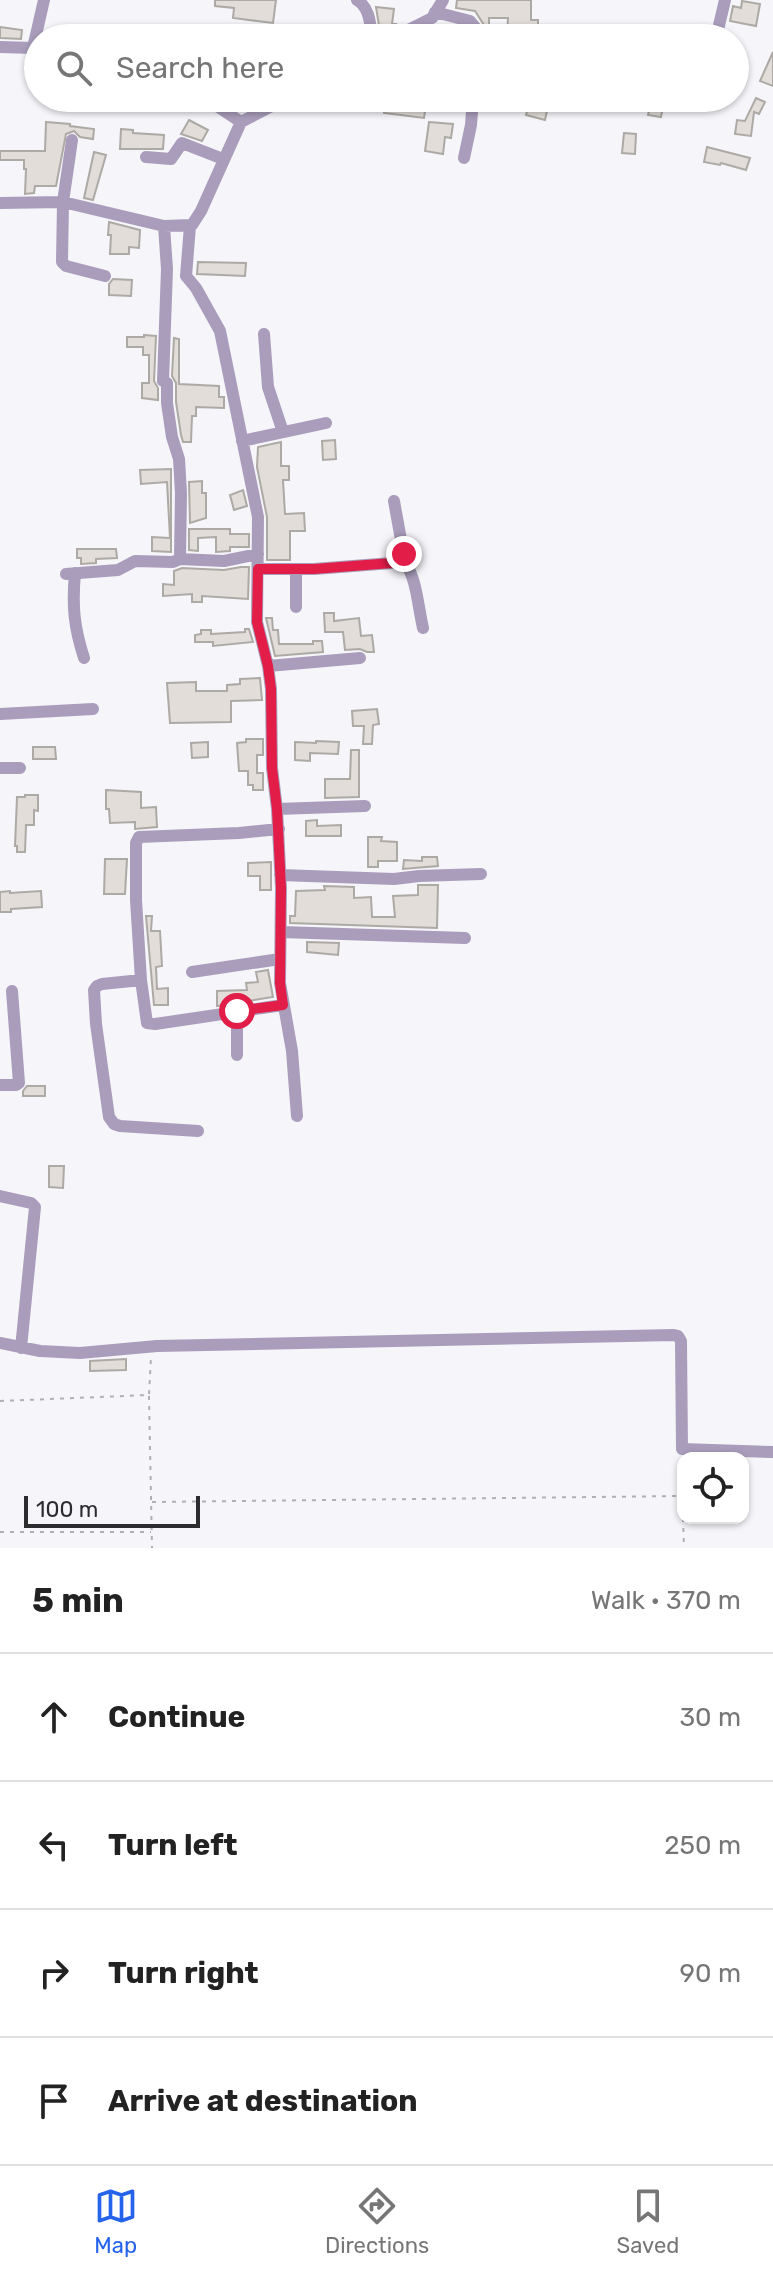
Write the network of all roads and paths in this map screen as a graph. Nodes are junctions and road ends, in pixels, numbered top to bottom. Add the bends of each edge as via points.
1 (44, 0) edge
2 (357, 0) edge
3 (443, 0) edge
4 (725, 0) edge
5 (435, 12) junction
6 (38, 24) edge
7 (370, 24) edge
8 (420, 24) edge
9 (472, 24) edge
10 (719, 24) edge
11 (0, 47) edge
12 (24, 48) edge
13 (226, 112) edge
14 (260, 112) edge
15 (472, 112) edge
16 (241, 122) junction
17 (72, 140) dead end
18 (146, 157) dead end
19 (464, 158) dead end
20 (223, 159) junction
21 (63, 202) junction
22 (0, 203) edge
23 (164, 226) junction
24 (190, 226) junction
25 (105, 276) dead end
26 (264, 334) dead end
27 (326, 423) dead end
28 (283, 432) junction
29 (242, 441) junction
30 (394, 501) dead end
31 (258, 554) junction
32 (180, 559) junction
33 (405, 562) junction
34 (258, 569) junction
35 (296, 569) junction
36 (296, 607) dead end
37 (423, 628) dead end
38 (84, 658) dead end
39 (360, 658) dead end
40 (268, 666) junction
41 (93, 709) dead end
42 (0, 714) edge
43 (0, 768) edge
44 (20, 768) dead end
45 (365, 806) dead end
46 (277, 809) junction
47 (279, 829) junction
48 (481, 874) dead end
49 (280, 875) junction
50 (281, 932) junction
51 (465, 938) dead end
52 (280, 959) junction
53 (192, 972) dead end
54 (141, 980) junction
55 (12, 991) dead end
56 (283, 1005) junction
57 (237, 1011) junction
58 (237, 1055) dead end
59 (0, 1085) edge
60 (297, 1116) dead end
61 (198, 1131) dead end
62 (0, 1196) edge
63 (0, 1343) edge
64 (153, 1347) junction
65 (21, 1348) junction
66 (149, 1395) junction
67 (0, 1401) edge
68 (682, 1449) junction
69 (682, 1452) edge
70 (773, 1452) edge
71 (677, 1496) edge
72 (152, 1502) junction
73 (683, 1524) edge
74 (0, 1532) edge
75 (152, 1532) junction
76 (152, 1548) edge
77 (684, 1548) edge

1 - 6 street
2 - 7 street via 365,6
3 - 5 street
4 - 10 street
5 - 8 street
5 - 9 street
11 - 12 street
13 - 16 street
14 - 16 street
15 - 19 street
16 - 20 street
17 - 21 street
18 - 20 street via 171,159 182,143
20 - 24 street
21 - 22 street
21 - 23 street
21 - 25 street via 62,262
23 - 24 street
23 - 32 street via 163,381 179,459
24 - 29 street via 186,276 220,331
26 - 28 street via 268,387
27 - 28 street
28 - 29 street
29 - 31 street via 258,517
30 - 33 street
31 - 32 street via 224,561
31 - 34 street
32 - 38 street via 135,561 118,570 70,574 75,632
33 - 35 street
33 - 37 street
34 - 35 street
34 - 40 street via 257,622
35 - 36 street
39 - 40 street
40 - 46 street
41 - 42 street
43 - 44 street
45 - 46 street
46 - 47 street
47 - 49 street
47 - 54 street via 137,839
48 - 49 street via 394,879
49 - 50 street
50 - 51 street
50 - 52 street
52 - 53 street
52 - 56 street
54 - 57 street via 150,1025
54 - 61 street via 102,984 94,990 109,1117 120,1126
55 - 59 street via 19,1083
56 - 57 street
56 - 60 street
57 - 58 street
62 - 65 street via 35,1207
63 - 65 street
64 - 65 street via 80,1353
64 - 66 path
64 - 68 street via 678,1336
66 - 67 path
66 - 72 path
68 - 69 path
68 - 70 street
71 - 72 path
72 - 75 path
73 - 77 path
74 - 75 path
75 - 76 path

